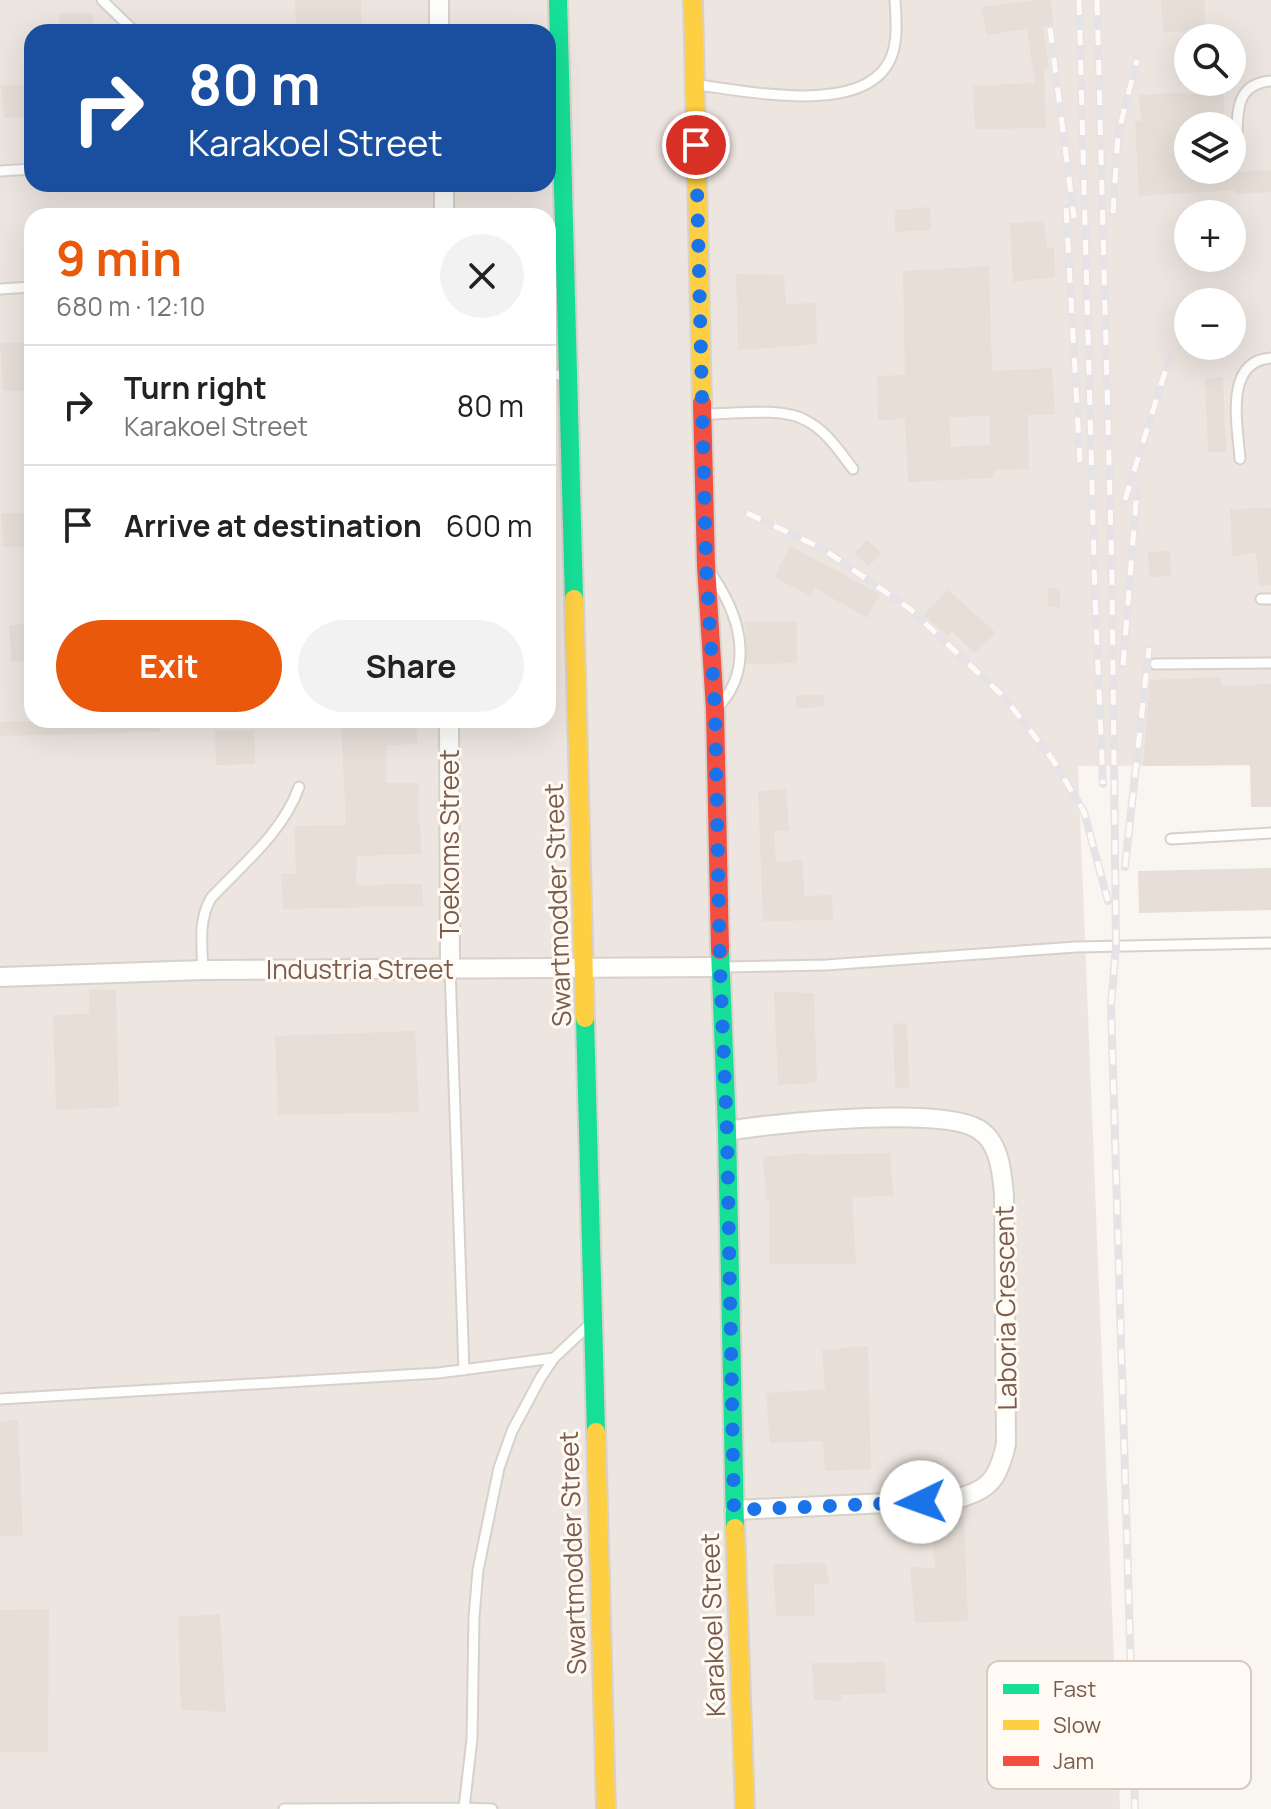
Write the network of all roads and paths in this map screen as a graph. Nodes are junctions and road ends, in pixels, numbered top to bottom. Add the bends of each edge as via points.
1 (102, 0) edge
2 (439, 0) edge
3 (558, 0) edge
4 (693, 0) edge
5 (895, 0) edge
6 (127, 24) edge
7 (439, 24) edge
8 (1271, 81) edge
9 (695, 85) junction
10 (1239, 112) edge
11 (24, 170) edge
12 (0, 171) edge
13 (24, 288) edge
14 (0, 289) edge
15 (1271, 358) edge
16 (558, 375) edge
17 (702, 414) junction
18 (1240, 459) dead end
19 (853, 469) dead end
20 (706, 566) junction
21 (1271, 663) edge
22 (1155, 664) dead end
23 (715, 710) junction
24 (449, 728) edge
25 (299, 787) dead end
26 (1271, 833) edge
27 (1171, 839) dead end
28 (1271, 943) edge
29 (720, 967) junction
30 (450, 968) junction
31 (586, 968) junction
32 (203, 970) junction
33 (0, 977) edge
34 (727, 1131) junction
35 (591, 1322) junction
36 (554, 1358) junction
37 (464, 1370) junction
38 (0, 1399) edge
39 (734, 1510) junction
40 (464, 1808) edge
41 (284, 1809) edge
42 (492, 1809) edge
43 (606, 1809) edge
44 (745, 1809) edge

1 - 6 lane
2 - 7 street
3 - 16 street, Swartmodder Street
4 - 9 street, Karakoel Street
5 - 9 lane via 892,55 878,76 856,90 825,96
8 - 10 lane via 1245,92
9 - 17 street, Karakoel Street
11 - 12 lane
13 - 14 lane
15 - 18 lane via 1241,374
16 - 31 street, Swartmodder Street
17 - 19 lane via 802,418 823,433
17 - 20 street, Karakoel Street
20 - 23 street, Karakoel Street
20 - 23 lane via 732,605 739,641 736,680
21 - 22 lane
23 - 29 street, Karakoel Street
24 - 30 street, Toekoms Street
25 - 32 lane via 281,825 205,909
26 - 27 lane
28 - 29 lane via 1076,947
29 - 31 street, Industria Street
29 - 34 street, Karakoel Street
30 - 31 street, Industria Street
30 - 32 street, Industria Street
30 - 37 lane
31 - 35 street, Swartmodder Street
32 - 33 street, Industria Street
34 - 39 street, Karakoel Street
34 - 39 street, Laboria Crescent via 906,1117 965,1123 986,1135 993,1147 1004,1195 1006,1444 994,1479 982,1490 952,1500
35 - 36 lane
35 - 43 street, Swartmodder Street
36 - 37 lane
36 - 40 lane via 512,1431 490,1505 478,1570
37 - 38 lane
39 - 44 street, Karakoel Street
40 - 41 lane
40 - 42 lane

